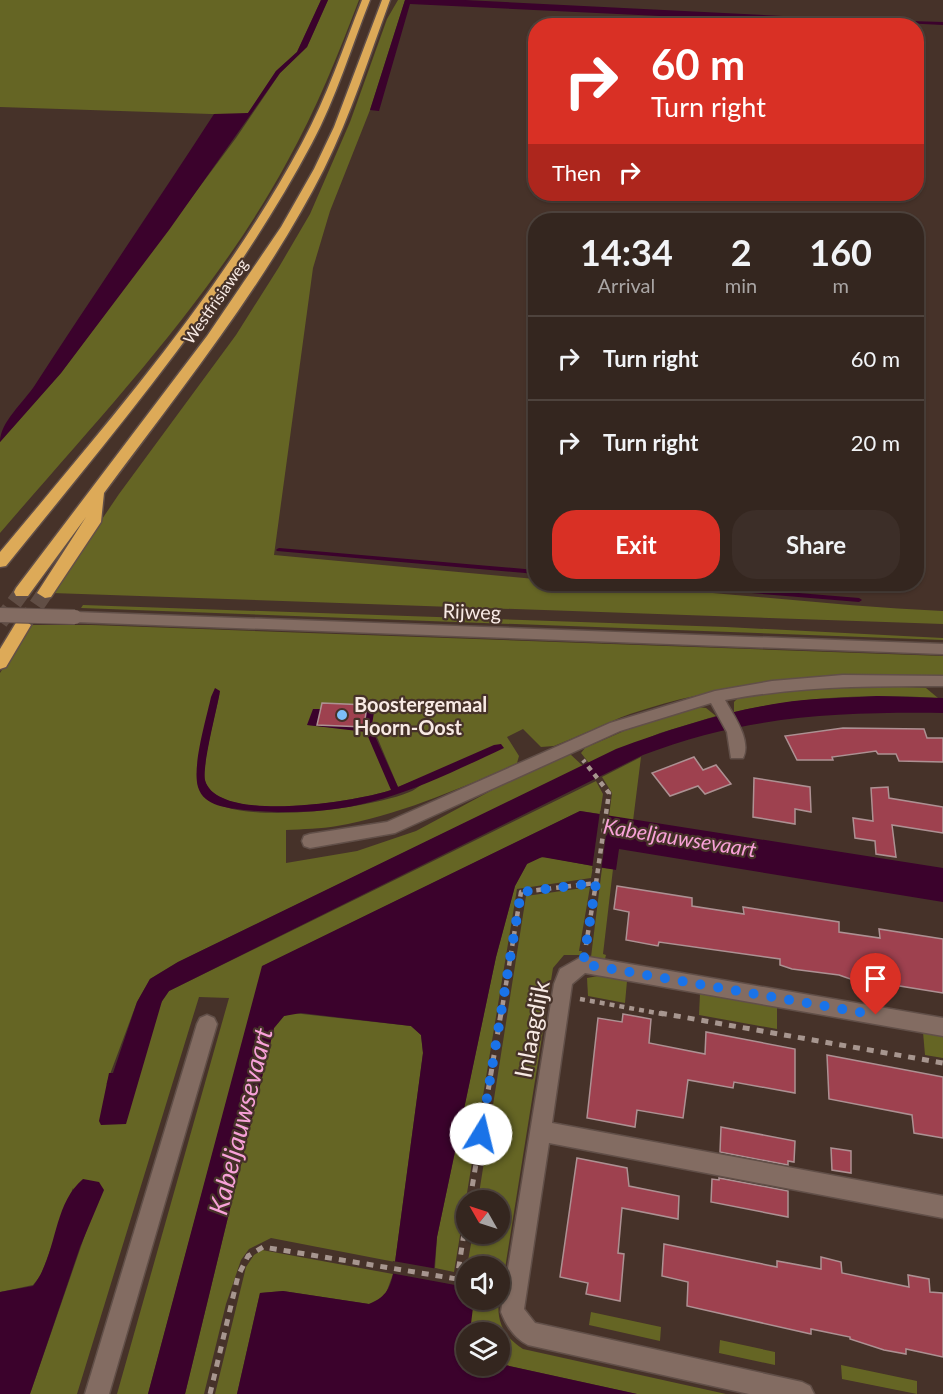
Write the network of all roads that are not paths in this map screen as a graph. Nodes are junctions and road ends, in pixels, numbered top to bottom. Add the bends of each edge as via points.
1 (366, 0) edge
2 (386, 0) edge
3 (99, 489) junction
4 (0, 562) edge
5 (22, 592) tunnel mouth
6 (45, 593) tunnel mouth
7 (0, 615) edge
8 (24, 625) tunnel mouth
9 (943, 649) edge
10 (0, 663) edge
11 (943, 682) edge
12 (715, 696) junction
13 (737, 754) dead end
14 (310, 841) dead end
15 (207, 1024) dead end
16 (943, 1027) edge
17 (539, 1131) junction
18 (943, 1207) edge
19 (97, 1394) edge
20 (802, 1394) edge

1 - 4 highway, Westfrisiaweg via 317,122 253,234 142,387
2 - 3 highway, Westfrisiaweg via 336,134 292,216 206,346
3 - 5 highway, Westfrisiaweg
3 - 6 highway via 93,522
7 - 9 street, Rijweg, bridge
8 - 10 highway
11 - 12 street via 843,680
12 - 13 street via 735,732
12 - 14 street via 615,727 389,828
15 - 19 street
16 - 17 street, Inlaagdijk via 583,964 567,975 561,995
17 - 18 street
17 - 20 street, Inlaagdijk via 512,1312 528,1333

